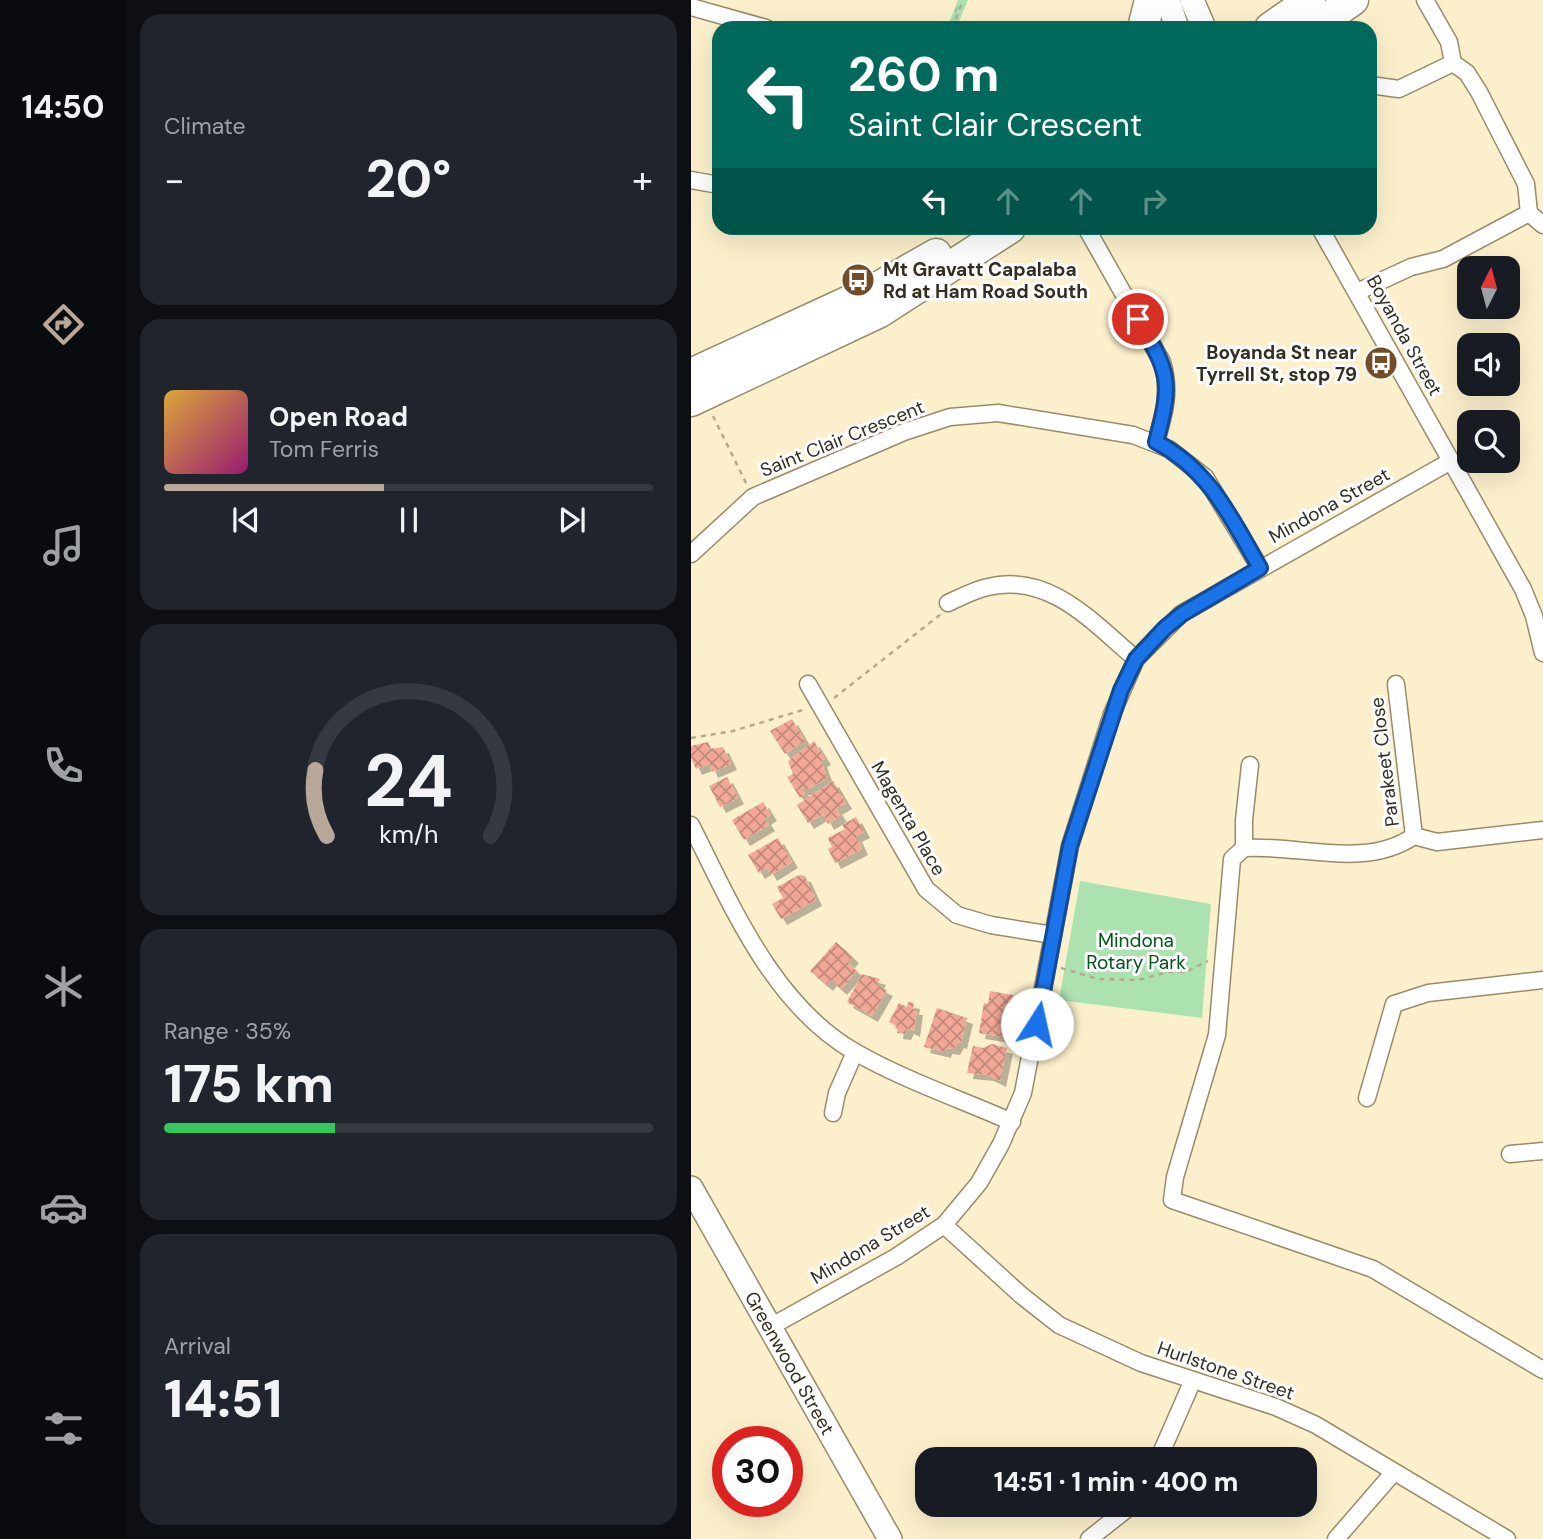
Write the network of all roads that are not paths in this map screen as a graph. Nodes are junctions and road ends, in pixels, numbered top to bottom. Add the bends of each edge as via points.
1 (1150, 0) edge
2 (1168, 0) edge
3 (1192, 0) edge
4 (1310, 0) edge
5 (1353, 0) edge
6 (1425, 0) edge
7 (691, 7) edge
8 (741, 21) edge
9 (1145, 21) edge
10 (1175, 21) edge
11 (1201, 21) edge
12 (1280, 21) edge
13 (1323, 21) edge
14 (1453, 63) junction
15 (1377, 86) edge
16 (691, 180) edge
17 (712, 184) edge
18 (1529, 214) junction
19 (1543, 225) edge
20 (965, 235) edge
21 (999, 235) edge
22 (1090, 235) edge
23 (1324, 235) edge
24 (1357, 292) junction
25 (691, 374) edge
26 (699, 403) edge
27 (1156, 442) junction
28 (1451, 461) junction
29 (691, 554) edge
30 (1260, 568) junction
31 (948, 603) road end
32 (1543, 653) edge
33 (1136, 659) junction
34 (808, 684) dead end
35 (1396, 684) dead end
36 (1250, 765) dead end
37 (691, 825) edge
38 (1543, 830) edge
39 (1414, 836) junction
40 (1244, 848) junction
41 (1053, 935) junction
42 (1543, 980) edge
43 (855, 1052) junction
44 (1367, 1098) dead end
45 (833, 1113) dead end
46 (1012, 1122) junction
47 (1543, 1151) edge
48 (1510, 1154) dead end
49 (691, 1188) edge
50 (944, 1225) junction
51 (770, 1327) junction
52 (1543, 1370) edge
53 (1193, 1380) junction
54 (1164, 1447) edge
55 (1394, 1472) junction
56 (1117, 1517) edge
57 (890, 1539) edge
58 (1089, 1539) edge
59 (1336, 1539) edge
60 (1507, 1539) edge

1 - 9 highway
2 - 10 street
3 - 11 street
4 - 12 highway
5 - 13 highway
6 - 14 street via 1449,42
7 - 8 street
14 - 15 street via 1399,89
14 - 18 street via 1467,73 1526,184
16 - 17 street
18 - 19 street
18 - 24 street via 1443,259 1411,267
20 - 25 highway via 873,290
21 - 26 highway via 880,312
22 - 27 street via 1168,380
23 - 24 street, Boyanda Street
24 - 28 street, Boyanda Street
27 - 29 street, Saint Clair Crescent via 998,413 950,417 753,497
27 - 30 street, Saint Clair Crescent via 1204,478
28 - 30 street, Mindona Street
28 - 32 street, Boyanda Street via 1523,589
30 - 33 street, Mindona Street via 1182,614
31 - 33 street via 1005,584 1045,589
33 - 41 street, Mindona Street via 1112,714 1070,846
34 - 41 street, Magenta Place via 914,871 940,904 957,915 991,925
35 - 39 street, Parakeet Close
36 - 40 street
37 - 43 street via 766,964 797,1004
38 - 39 street via 1437,842
39 - 40 street via 1392,847 1352,853
40 - 52 street via 1230,867 1217,1035 1172,1200 1372,1269
41 - 46 street, Mindona Street via 1031,1060
42 - 44 street via 1428,993 1394,1004
43 - 45 street
43 - 46 street
46 - 50 street, Mindona Street via 979,1184
47 - 48 street
49 - 51 street, Greenwood Street
50 - 51 street, Mindona Street
50 - 53 street, Hurlstone Street via 1059,1325 1141,1363
51 - 57 street, Greenwood Street
53 - 54 street
53 - 55 street, Hurlstone Street via 1316,1425
55 - 59 street
55 - 60 street, Hurlstone Street
56 - 58 street

